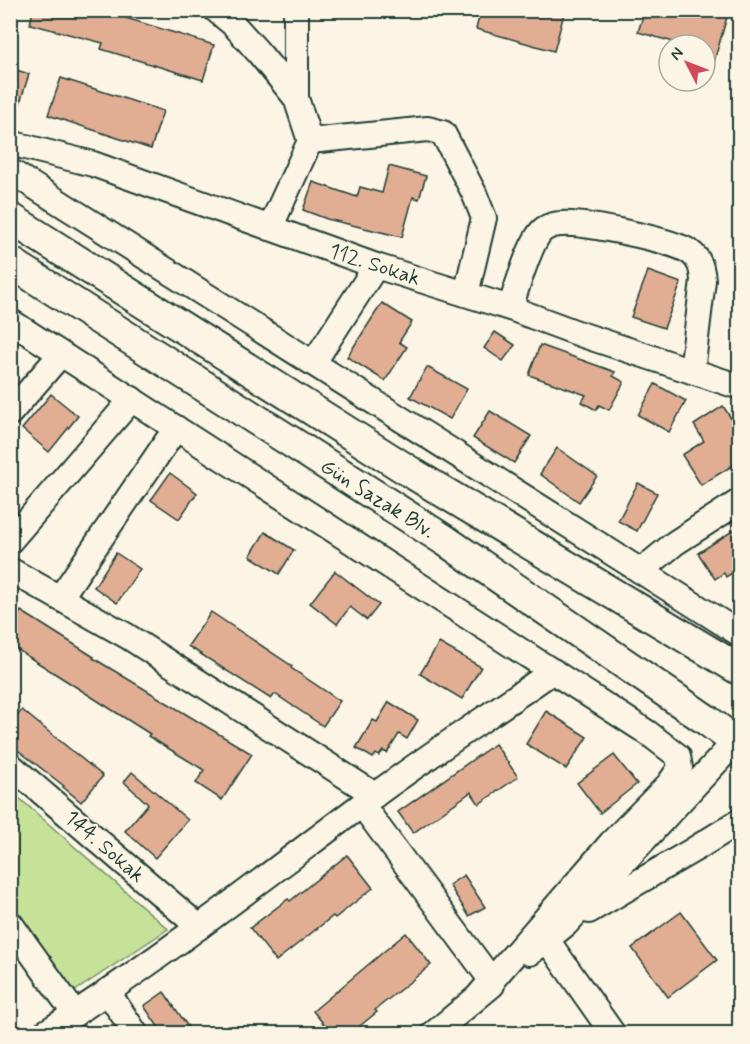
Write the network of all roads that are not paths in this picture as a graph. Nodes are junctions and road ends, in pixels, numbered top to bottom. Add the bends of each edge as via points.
1 (216, 10) edge
2 (296, 10) edge
3 (296, 98) junction
4 (310, 141) junction
5 (10, 143) edge
6 (10, 171) edge
7 (10, 218) edge
8 (270, 228) junction
9 (10, 262) edge
10 (376, 266) junction
11 (466, 294) junction
12 (510, 308) junction
13 (10, 321) edge
14 (61, 354) junction
15 (314, 362) junction
16 (692, 371) junction
17 (740, 387) edge
18 (132, 399) junction
19 (10, 413) edge
20 (176, 428) junction
21 (740, 501) edge
22 (10, 541) edge
23 (10, 570) edge
24 (641, 571) junction
25 (60, 598) junction
26 (740, 634) edge
27 (740, 670) edge
28 (553, 671) junction
29 (738, 742) edge
30 (10, 765) edge
31 (368, 800) junction
32 (740, 821) edge
33 (10, 922) edge
34 (567, 924) junction
35 (199, 927) junction
36 (547, 940) junction
37 (486, 988) junction
38 (107, 991) junction
39 (75, 1014) junction
40 (43, 1034) edge
41 (136, 1034) edge
42 (433, 1034) edge
43 (613, 1034) edge

1 - 3 street
2 - 3 street
3 - 4 street
4 - 8 street
4 - 11 street via 428,129 443,133 484,218
5 - 8 street, 112. Sokak via 93,164
6 - 15 street
7 - 27 main road, Gün Sazak Blv. via 412,473
8 - 10 street, 112. Sokak
9 - 29 main road, Gün Sazak Blv. via 446,542
10 - 11 street, 112. Sokak
10 - 15 street
11 - 12 street, 112. Sokak
12 - 16 street, 112. Sokak
12 - 16 street via 536,236 551,226 603,228 677,246 698,259 702,268
13 - 14 street
14 - 18 street
14 - 19 street
15 - 24 street
16 - 17 street, 112. Sokak
18 - 20 street
18 - 22 street
20 - 25 street
20 - 28 street
21 - 24 street via 675,543
23 - 25 street
24 - 26 street
25 - 31 street via 127,636
28 - 31 street
28 - 37 street via 648,733 678,756 680,768
29 - 34 street
30 - 35 street, 144. Sokak
31 - 35 street
31 - 37 street
32 - 34 street
33 - 39 street
34 - 36 street
35 - 38 street
36 - 37 street
36 - 43 street
37 - 42 street
38 - 39 street
38 - 41 street
39 - 40 street

